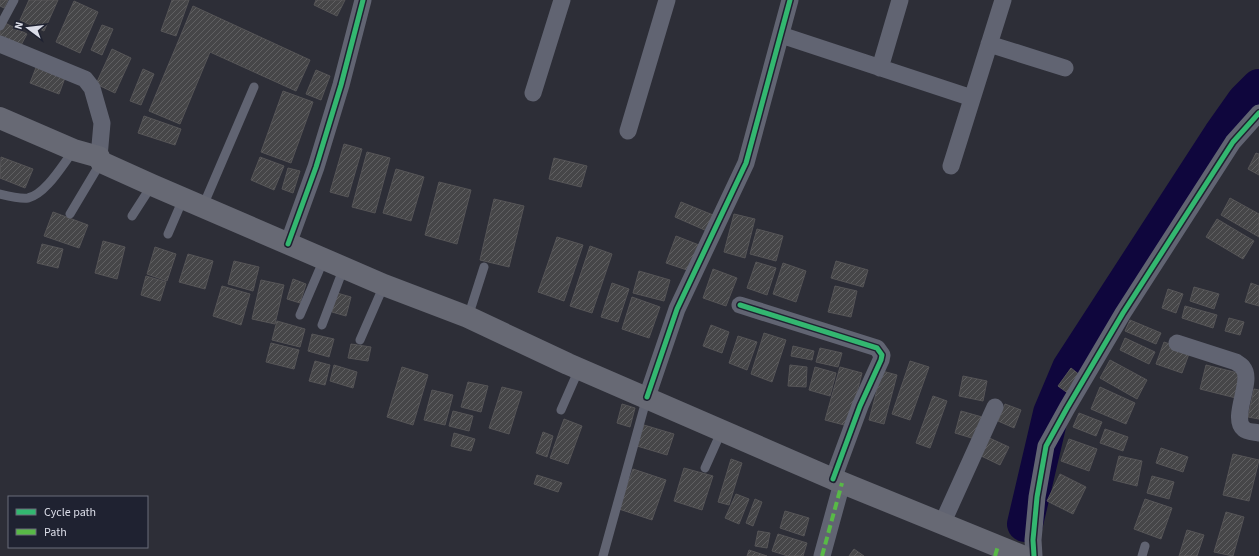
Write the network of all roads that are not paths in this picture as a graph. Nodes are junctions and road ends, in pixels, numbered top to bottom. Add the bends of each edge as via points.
1 (14, 0) edge
2 (363, 0) edge
3 (562, 0) edge
4 (667, 0) edge
5 (790, 0) edge
6 (900, 0) edge
7 (1003, 0) edge
8 (0, 26) edge
9 (781, 36) junction
10 (0, 44) edge
11 (989, 44) junction
12 (880, 68) junction
13 (1065, 68) dead end
14 (254, 87) dead end
15 (533, 93) dead end
16 (972, 98) junction
17 (1259, 113) edge
18 (0, 118) edge
19 (628, 131) dead end
20 (74, 150) junction
21 (100, 160) junction
22 (951, 166) dead end
23 (152, 185) junction
24 (0, 194) edge
25 (183, 198) junction
26 (203, 206) junction
27 (70, 214) dead end
28 (132, 216) dead end
29 (168, 234) dead end
30 (288, 244) junction
31 (324, 259) junction
32 (344, 267) junction
33 (484, 267) dead end
34 (384, 285) junction
35 (740, 306) dead end
36 (300, 315) dead end
37 (468, 317) junction
38 (322, 325) dead end
39 (360, 340) dead end
40 (1177, 343) dead end
41 (579, 369) junction
42 (647, 397) junction
43 (995, 407) dead end
44 (561, 410) dead end
45 (722, 430) junction
46 (1259, 433) edge
47 (705, 468) dead end
48 (838, 481) junction
49 (942, 524) junction
50 (1145, 546) dead end
51 (1014, 550) edge
52 (603, 556) edge
53 (822, 556) edge
54 (1142, 556) edge

1 - 8 lane
2 - 30 street via 318,160
3 - 15 street
4 - 19 street
5 - 9 street
6 - 12 street
7 - 11 street
9 - 12 street
9 - 42 street via 746,163 677,309
10 - 21 street via 85,79 92,88 102,123
11 - 13 street
11 - 16 street
12 - 16 street
14 - 26 lane
16 - 22 street
17 - 51 street via 1233,142 1123,313 1067,408 1046,446 1034,522
18 - 20 highway
20 - 21 highway
20 - 24 lane via 42,192 28,198
21 - 23 highway
21 - 27 lane
23 - 25 highway
23 - 28 lane
25 - 26 highway
25 - 29 lane
26 - 30 highway
30 - 31 highway
31 - 32 highway
31 - 36 lane
32 - 34 highway
32 - 38 lane
33 - 37 lane
34 - 37 highway
34 - 39 lane
35 - 48 street via 877,348 881,352 881,360 860,406
37 - 41 highway
40 - 46 street via 1236,362 1244,368 1246,374 1240,425 1244,430
41 - 42 highway
41 - 44 lane
42 - 45 highway
42 - 52 lane
43 - 49 street
45 - 47 lane
45 - 48 highway
48 - 49 highway
48 - 53 street
49 - 51 highway
50 - 54 lane

